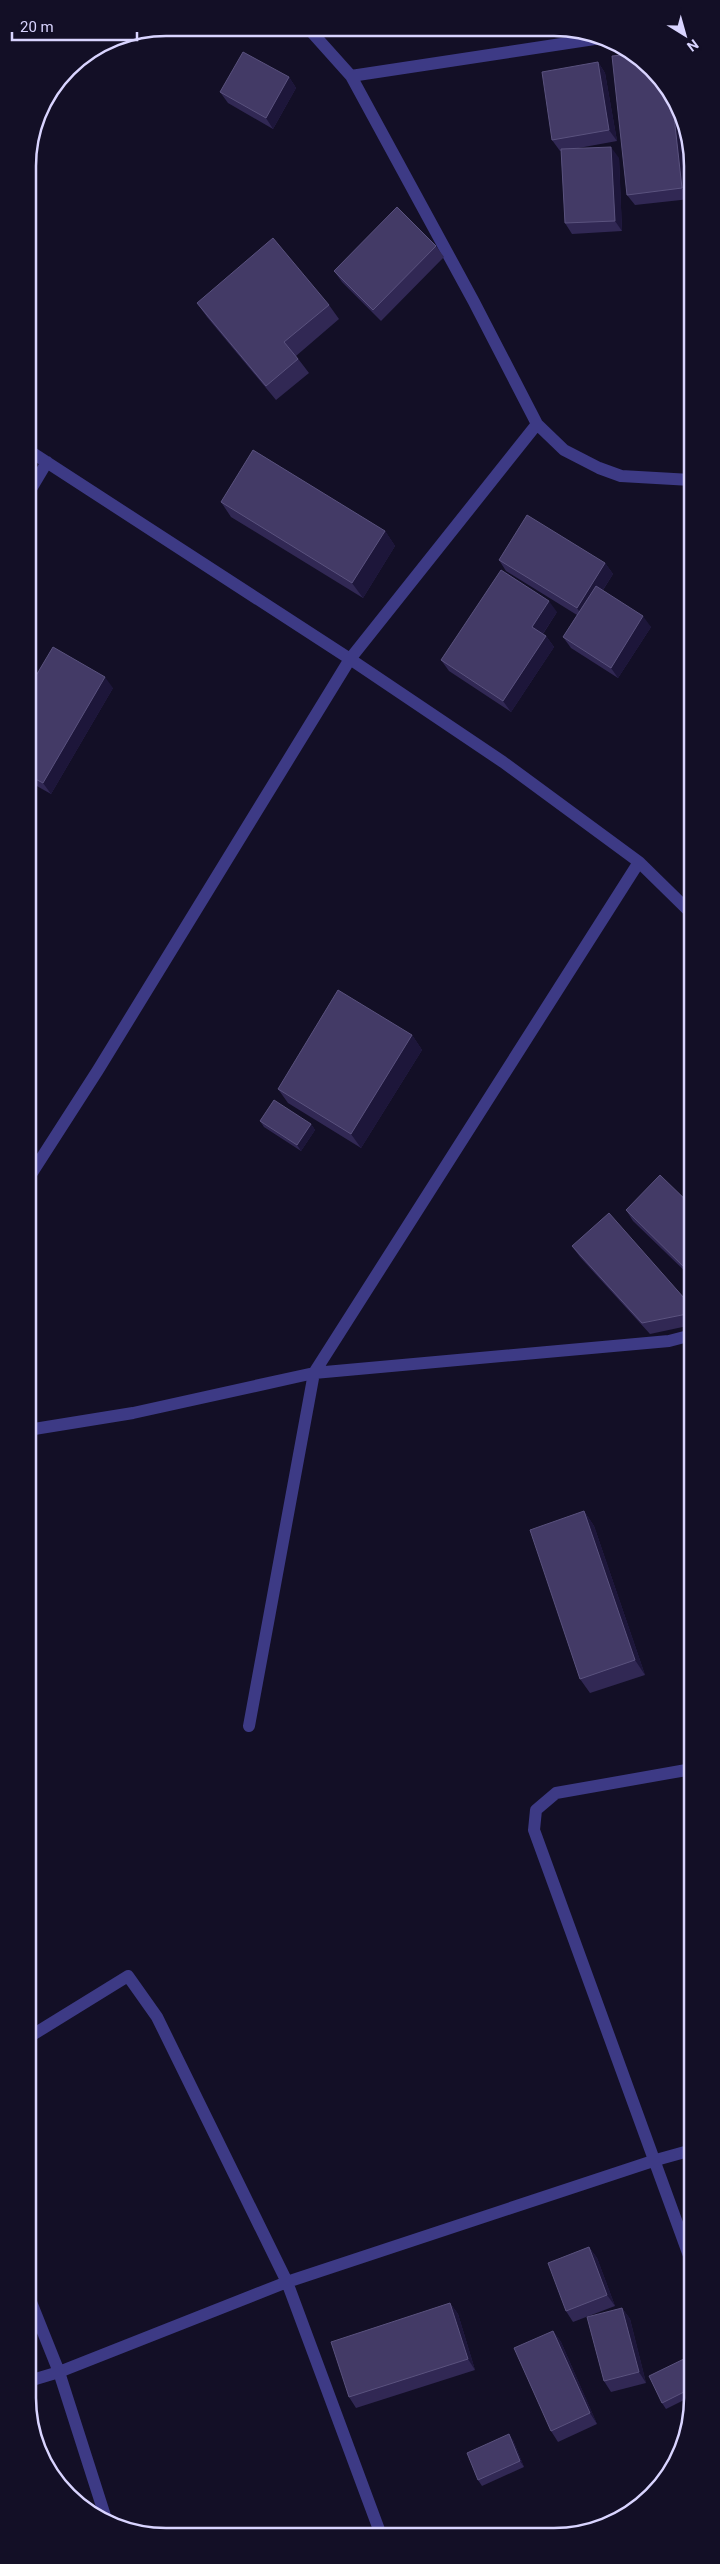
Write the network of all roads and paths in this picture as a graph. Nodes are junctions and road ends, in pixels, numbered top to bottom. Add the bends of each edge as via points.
1 (315, 36) edge
2 (585, 40) edge
3 (351, 76) junction
4 (537, 424) junction
5 (37, 456) edge
6 (47, 462) junction
7 (37, 479) edge
8 (684, 480) edge
9 (350, 659) junction
10 (639, 862) junction
11 (684, 906) edge
12 (37, 1166) edge
13 (683, 1337) edge
14 (314, 1373) junction
15 (36, 1429) edge
16 (250, 1726) dead end
17 (683, 1771) edge
18 (36, 2033) edge
19 (683, 2152) edge
20 (656, 2160) junction
21 (683, 2238) edge
22 (287, 2282) junction
23 (36, 2315) edge
24 (59, 2372) junction
25 (36, 2379) edge
26 (105, 2512) edge
27 (379, 2528) edge

1 - 3 street
2 - 3 street
3 - 4 street
4 - 8 street via 564,450 599,468 621,476
4 - 9 street
5 - 6 street
6 - 7 street
6 - 9 street
9 - 10 street via 503,762
9 - 12 street
10 - 11 street
10 - 14 street
13 - 14 street
14 - 15 street via 133,1413
14 - 16 street
17 - 20 street via 556,1793 536,1810 534,1830
18 - 22 street via 128,1976 157,2017
19 - 20 street
20 - 21 street
20 - 22 street
22 - 24 street
22 - 27 street
23 - 24 street
24 - 25 street
24 - 26 street

